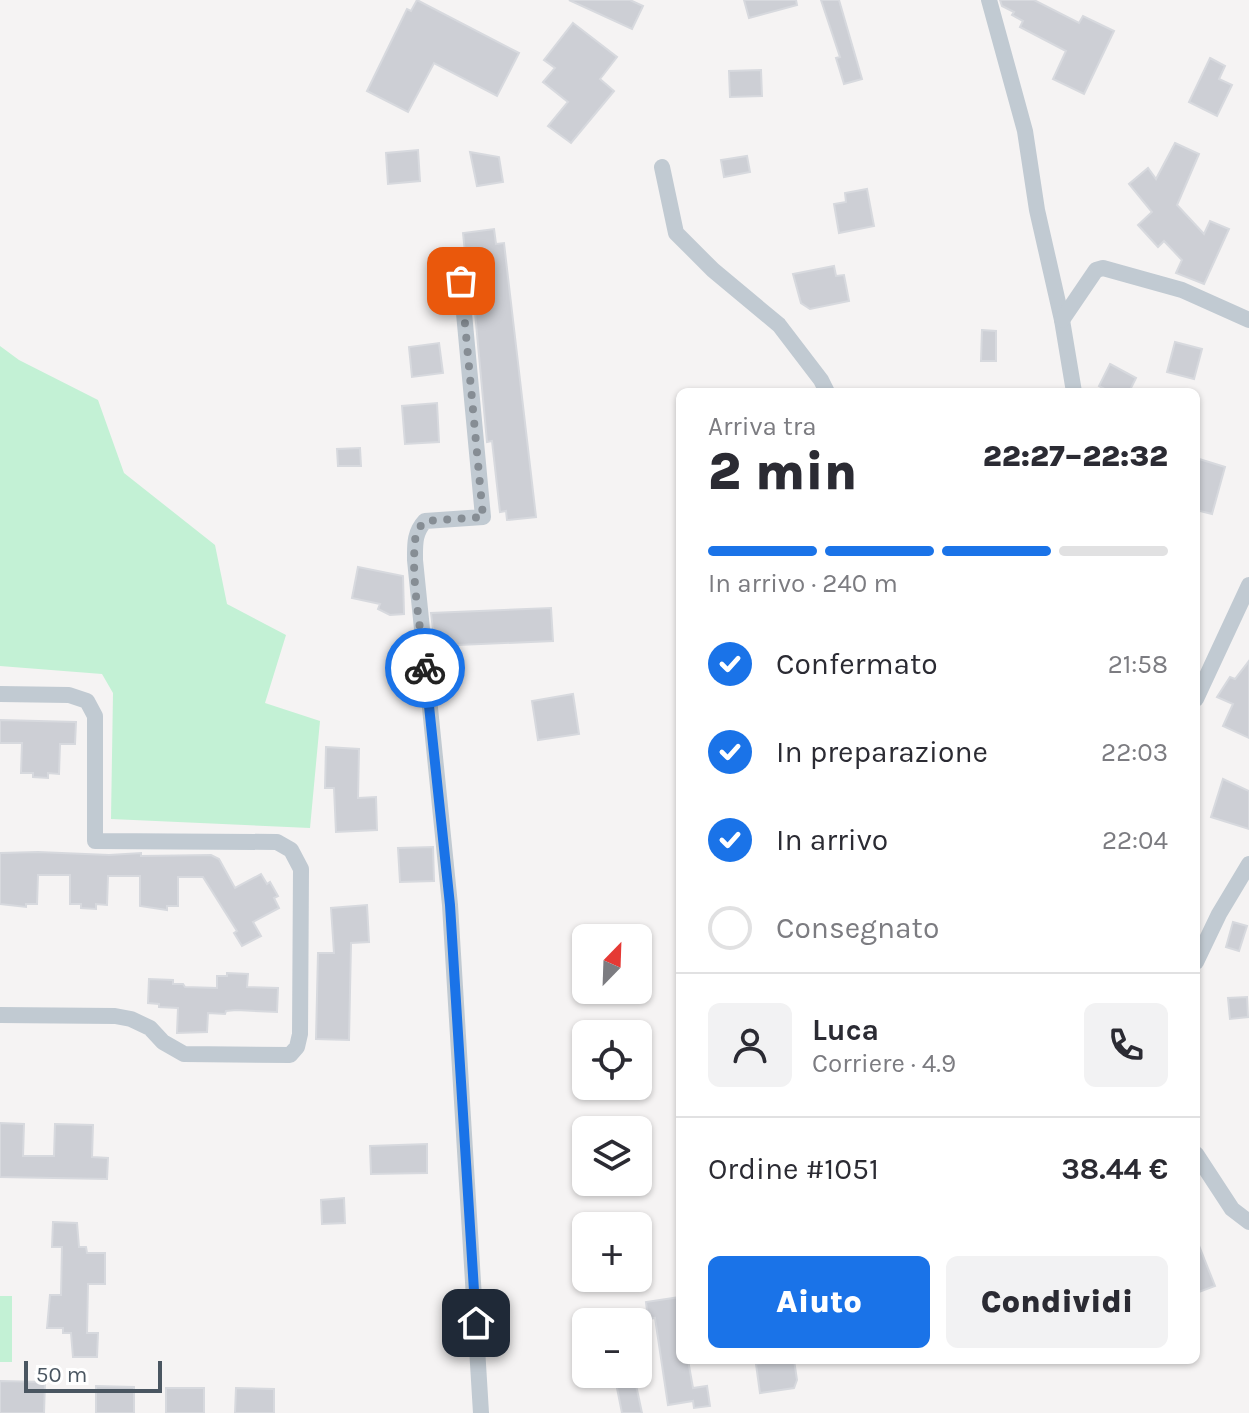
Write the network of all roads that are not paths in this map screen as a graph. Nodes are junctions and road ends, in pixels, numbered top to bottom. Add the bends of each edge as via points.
1 (989, 0) edge
2 (662, 167) dead end
3 (461, 281) dead end
4 (1062, 320) junction
5 (1249, 320) edge
6 (825, 388) edge
7 (1073, 388) edge
8 (1249, 585) edge
9 (1200, 690) edge
10 (0, 694) edge
11 (1249, 864) edge
12 (1200, 954) edge
13 (0, 1015) edge
14 (1200, 1160) edge
15 (1249, 1222) edge
16 (481, 1413) edge

1 - 4 street via 1025,131
2 - 6 street via 676,233 779,325
3 - 16 street via 483,517 425,521 415,540 450,905
4 - 5 street via 1096,270 1103,268 1182,290
4 - 7 street
8 - 9 street
10 - 13 street via 69,695 87,701 95,716 95,841 277,842 291,850 301,869 300,1034 290,1055 184,1054 150,1028 115,1016
11 - 12 street
14 - 15 street via 1232,1209

